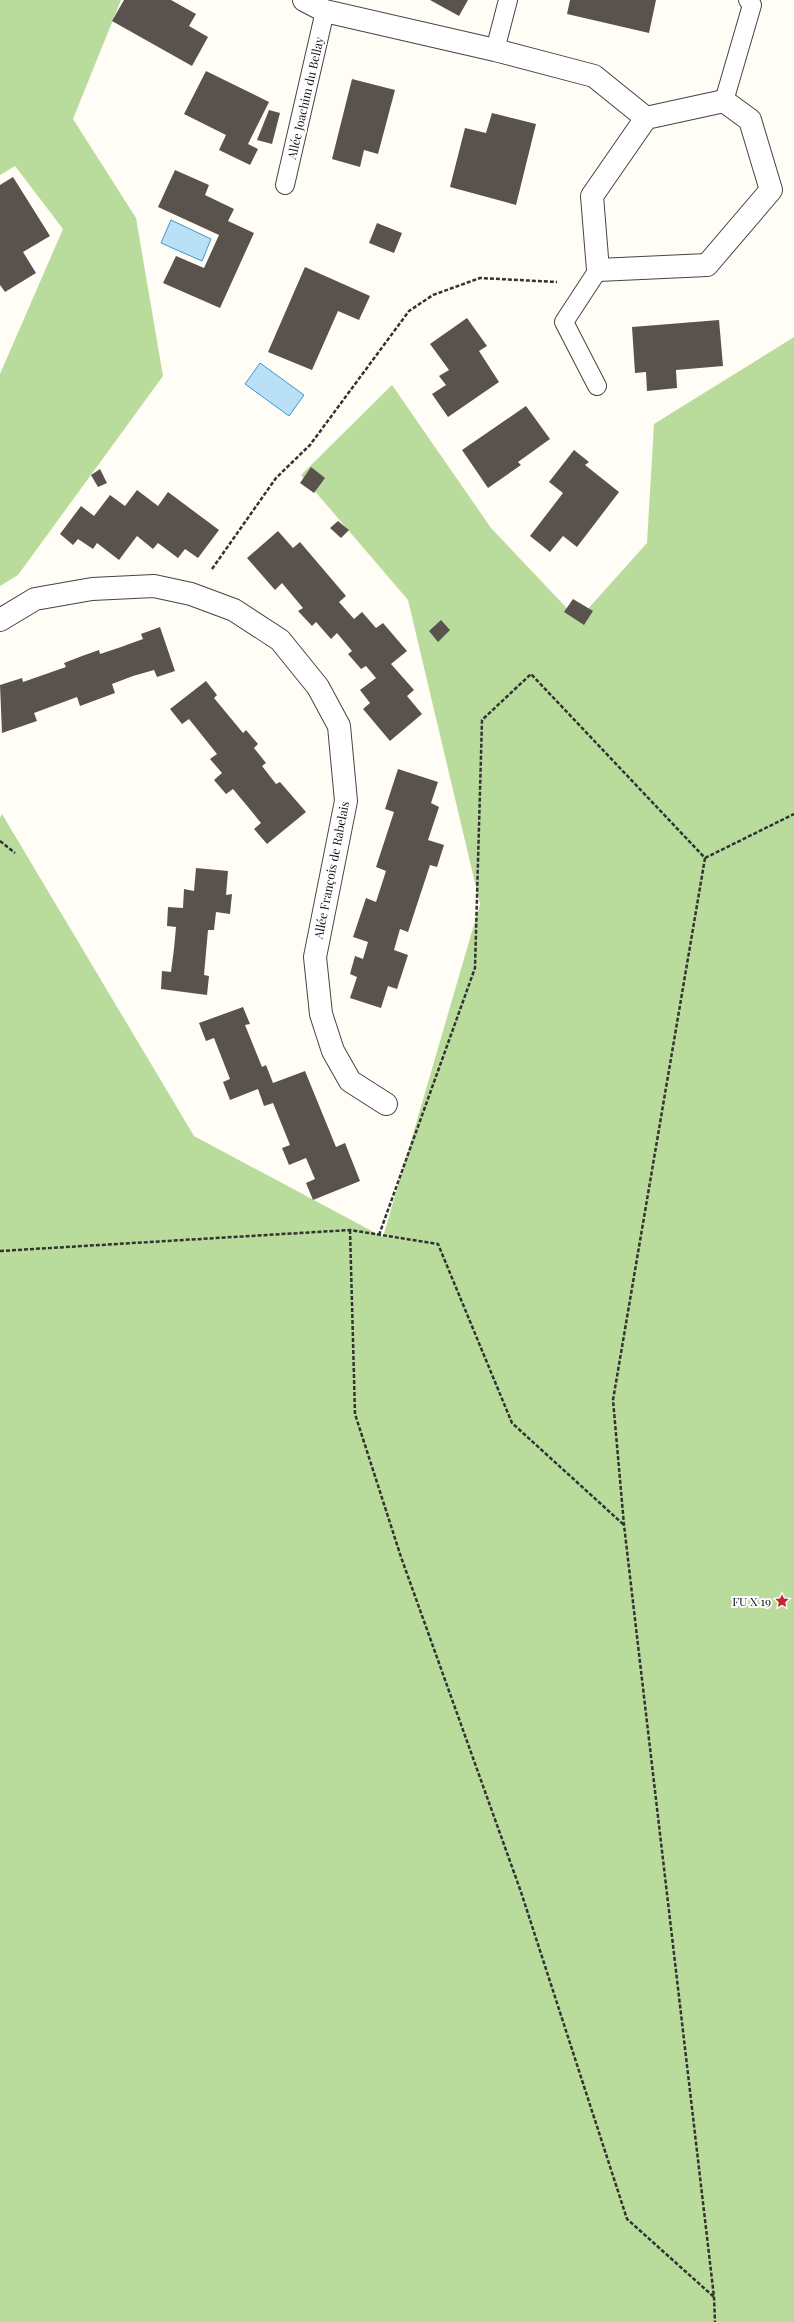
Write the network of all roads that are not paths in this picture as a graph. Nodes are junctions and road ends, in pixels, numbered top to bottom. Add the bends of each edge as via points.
1 (304, 0) edge
2 (508, 0) edge
3 (748, 0) edge
4 (325, 11) junction
5 (495, 50) junction
6 (724, 101) junction
7 (646, 118) junction
8 (285, 185) dead end
9 (594, 276) junction
10 (597, 386) dead end
11 (0, 620) edge
12 (386, 1104) dead end

1 - 4 street
2 - 5 lane
3 - 6 lane via 752,5
4 - 5 street
4 - 8 lane, Allée Joachim du Bellay
5 - 7 street via 594,76
6 - 7 street
6 - 9 street via 750,120 771,190 707,265
7 - 9 street via 592,196
9 - 10 lane via 564,322
11 - 12 street, Allée François de Rabelais via 35,599 92,589 154,586 194,595 234,610 280,640 318,687 339,726 346,801 315,957 321,1014 333,1051 350,1082

